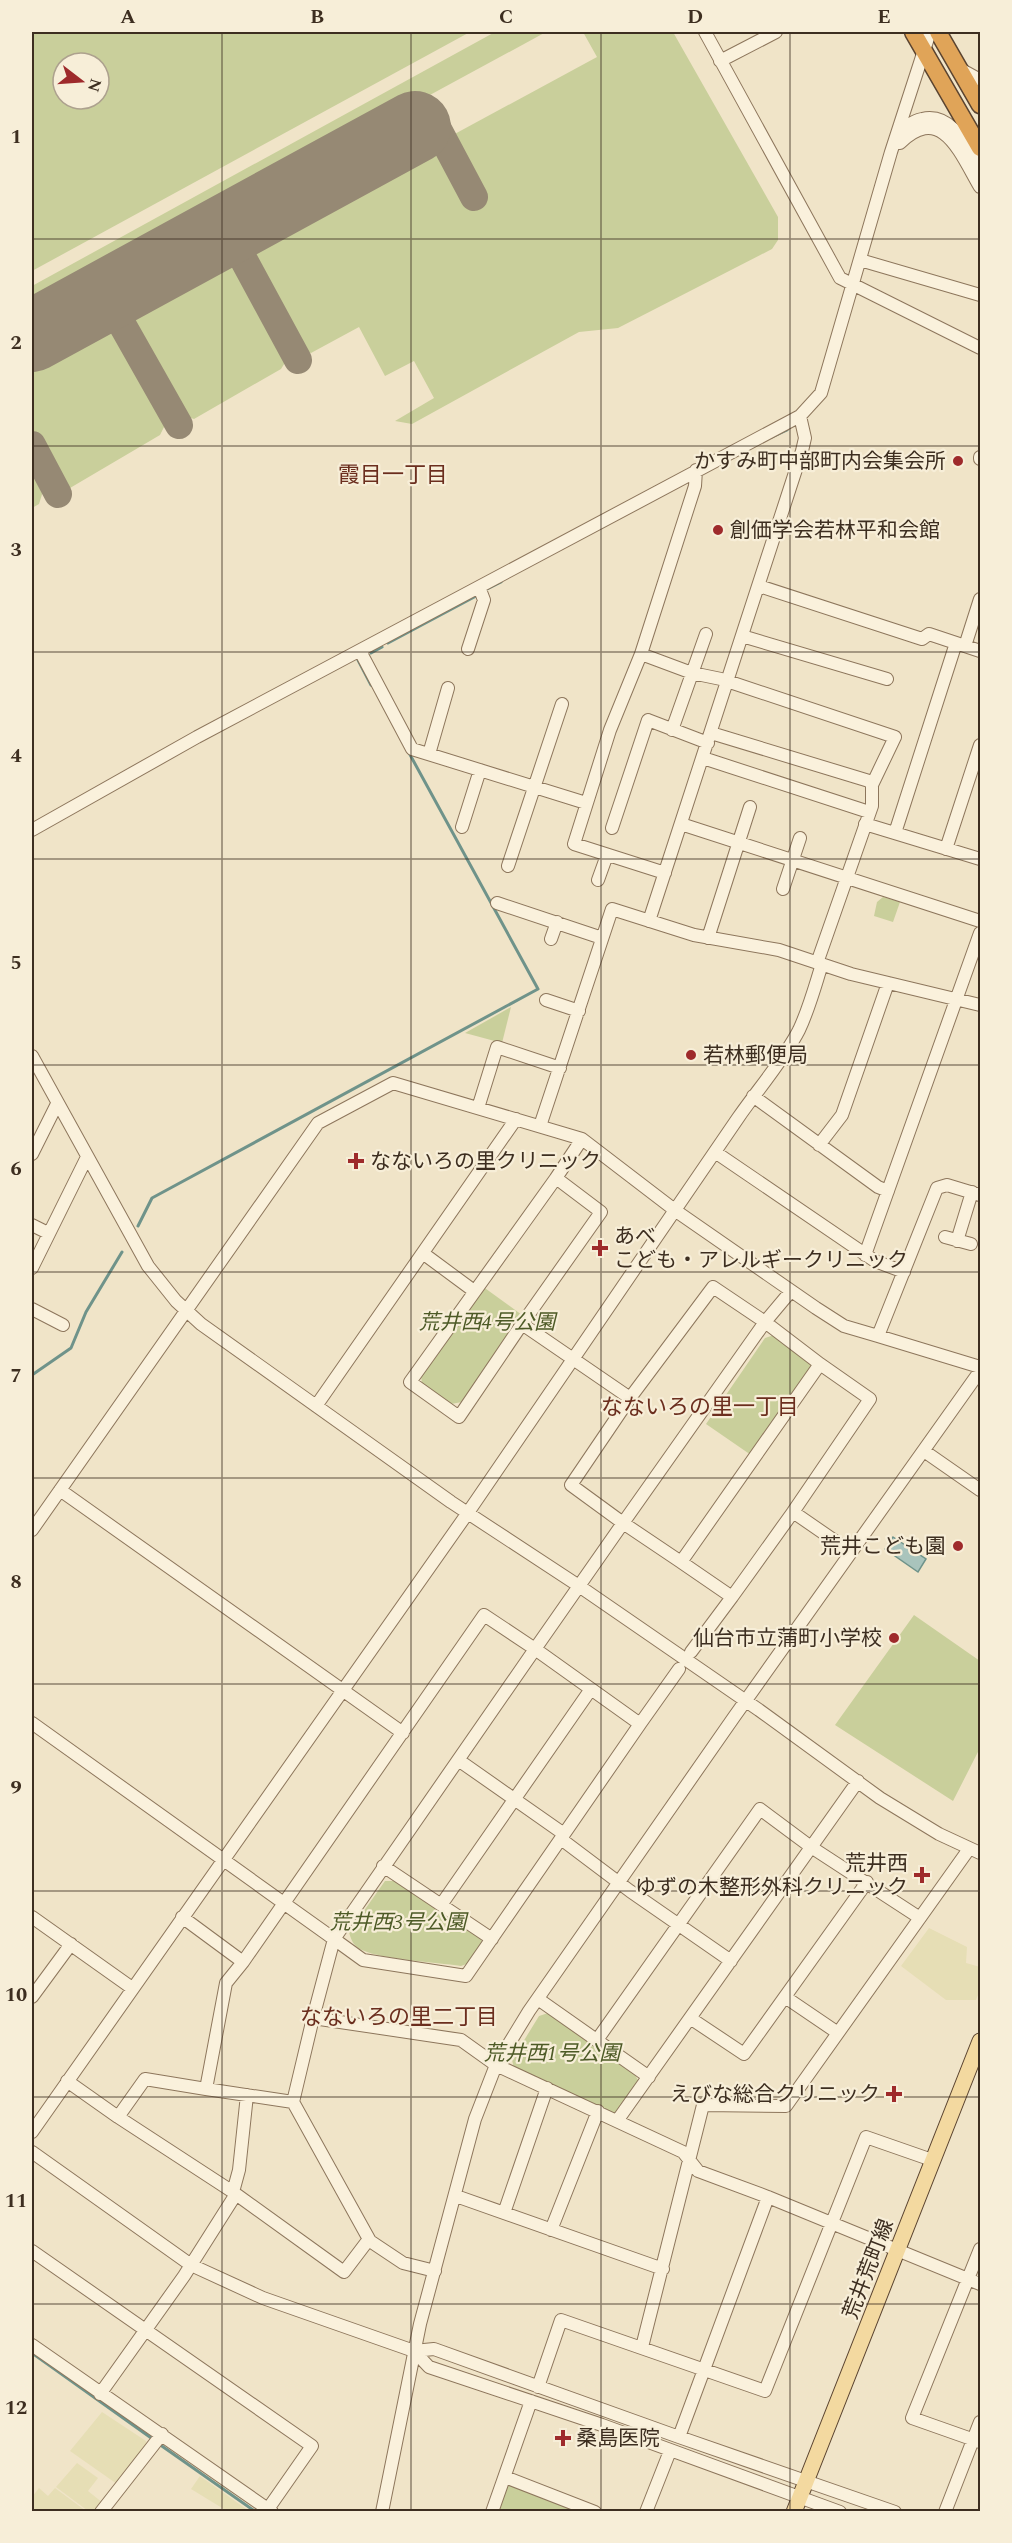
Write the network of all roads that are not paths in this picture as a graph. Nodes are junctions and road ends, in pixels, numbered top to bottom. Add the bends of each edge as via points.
1 (705, 32) edge
2 (776, 32) edge
3 (913, 32) edge
4 (938, 32) edge
5 (927, 40) edge
6 (720, 61) junction
7 (960, 69) junction
8 (981, 80) edge
9 (981, 105) edge
10 (981, 148) edge
11 (891, 152) junction
12 (981, 170) edge
13 (981, 187) edge
14 (860, 260) junction
15 (854, 284) junction
16 (981, 295) edge
17 (981, 348) edge
18 (801, 416) junction
19 (696, 470) junction
20 (759, 586) junction
21 (481, 593) junction
22 (981, 599) edge
23 (706, 633) dead end
24 (742, 636) junction
25 (960, 644) junction
26 (468, 649) dead end
27 (360, 651) junction
28 (981, 651) edge
29 (641, 654) junction
30 (692, 673) junction
31 (887, 679) dead end
32 (727, 681) junction
33 (448, 688) dead end
34 (562, 704) dead end
35 (672, 730) junction
36 (710, 738) junction
37 (981, 745) edge
38 (429, 754) junction
39 (703, 758) junction
40 (480, 770) junction
41 (872, 785) junction
42 (534, 786) junction
43 (586, 803) junction
44 (750, 807) dead end
45 (867, 818) junction
46 (681, 824) junction
47 (462, 827) dead end
48 (612, 828) dead end
49 (32, 830) edge
50 (895, 833) junction
51 (800, 838) dead end
52 (739, 843) junction
53 (946, 849) junction
54 (607, 855) junction
55 (981, 859) edge
56 (793, 860) junction
57 (508, 866) dead end
58 (665, 873) junction
59 (847, 877) junction
60 (598, 880) dead end
61 (783, 889) dead end
62 (497, 903) dead end
63 (649, 921) junction
64 (981, 921) edge
65 (557, 922) junction
66 (981, 933) edge
67 (602, 938) junction
68 (708, 938) junction
69 (551, 939) dead end
70 (819, 963) junction
71 (888, 983) junction
72 (958, 999) junction
73 (546, 1000) dead end
74 (981, 1005) edge
75 (579, 1011) junction
76 (32, 1056) edge
77 (560, 1068) junction
78 (753, 1096) junction
79 (57, 1104) junction
80 (478, 1108) junction
81 (516, 1119) junction
82 (540, 1126) junction
83 (582, 1139) junction
84 (819, 1145) junction
85 (715, 1152) junction
86 (32, 1154) edge
87 (87, 1157) junction
88 (555, 1178) junction
89 (888, 1191) junction
90 (976, 1193) edge
91 (676, 1211) junction
92 (32, 1225) edge
93 (48, 1233) junction
94 (971, 1244) dead end
95 (424, 1254) junction
96 (865, 1255) junction
97 (32, 1268) edge
98 (904, 1272) junction
99 (474, 1291) junction
100 (791, 1291) junction
101 (32, 1309) edge
102 (186, 1311) junction
103 (765, 1322) junction
104 (522, 1324) junction
105 (63, 1325) dead end
106 (878, 1336) junction
107 (572, 1359) junction
108 (819, 1364) junction
109 (981, 1369) edge
110 (630, 1398) junction
111 (316, 1406) junction
112 (924, 1450) junction
113 (979, 1486) edge
114 (60, 1490) junction
115 (793, 1512) junction
116 (467, 1514) junction
117 (623, 1523) junction
118 (32, 1530) edge
119 (851, 1552) junction
120 (681, 1562) junction
121 (579, 1586) junction
122 (732, 1597) junction
123 (535, 1649) junction
124 (692, 1652) dead end
125 (679, 1669) dead end
126 (591, 1689) junction
127 (343, 1690) junction
128 (746, 1701) junction
129 (32, 1723) edge
130 (640, 1724) junction
131 (403, 1733) junction
132 (464, 1764) dead end
133 (858, 1781) junction
134 (515, 1799) junction
135 (562, 1837) junction
136 (811, 1847) junction
137 (975, 1851) edge
138 (221, 1860) junction
139 (383, 1866) junction
140 (867, 1882) junction
141 (619, 1883) junction
142 (284, 1904) junction
143 (441, 1905) junction
144 (32, 1917) edge
145 (182, 1917) junction
146 (920, 1918) junction
147 (679, 1924) junction
148 (334, 1939) junction
149 (492, 1939) junction
150 (71, 1944) junction
151 (731, 1961) junction
152 (243, 1962) junction
153 (132, 1988) junction
154 (32, 1997) edge
155 (785, 1997) junction
156 (538, 1999) junction
157 (313, 2018) junction
158 (690, 2018) junction
159 (838, 2034) junction
160 (597, 2040) junction
161 (981, 2041) edge
162 (496, 2065) junction
163 (648, 2077) junction
164 (68, 2081) junction
165 (547, 2088) junction
166 (206, 2089) junction
167 (247, 2096) junction
168 (293, 2102) junction
169 (597, 2111) junction
170 (118, 2116) junction
171 (617, 2121) junction
172 (32, 2132) edge
173 (32, 2152) edge
174 (932, 2160) junction
175 (690, 2161) junction
176 (235, 2193) junction
177 (456, 2196) junction
178 (768, 2197) junction
179 (504, 2213) junction
180 (831, 2225) junction
181 (551, 2230) junction
182 (370, 2241) junction
183 (981, 2249) edge
184 (32, 2251) edge
185 (897, 2252) junction
186 (191, 2265) junction
187 (663, 2269) junction
188 (435, 2271) junction
189 (968, 2279) junction
190 (981, 2284) edge
191 (144, 2331) junction
192 (32, 2345) edge
193 (642, 2347) junction
194 (414, 2350) junction
195 (703, 2369) junction
196 (538, 2387) junction
197 (100, 2394) junction
198 (531, 2401) junction
199 (981, 2422) edge
200 (679, 2438) junction
201 (158, 2439) junction
202 (977, 2441) edge
203 (670, 2451) junction
204 (505, 2476) junction
205 (806, 2480) junction
206 (797, 2504) edge
207 (582, 2509) edge
208 (270, 2510) edge
209 (101, 2511) edge
210 (382, 2511) edge
211 (492, 2511) edge
212 (595, 2511) edge
213 (646, 2511) edge
214 (840, 2511) edge
215 (895, 2511) edge
216 (945, 2511) edge

1 - 6 street
2 - 6 street
3 - 5 highway
4 - 7 highway
5 - 10 highway
5 - 11 street
6 - 15 street via 840,278
7 - 8 street
7 - 9 highway
11 - 12 street via 908,125 933,117 955,129
11 - 13 street via 924,127 941,131 952,138
11 - 14 street
14 - 15 street
14 - 16 street
15 - 17 street
15 - 18 street via 821,393
18 - 19 street
18 - 20 street via 805,438
19 - 21 street
19 - 29 street via 695,486
20 - 24 street
20 - 25 street via 922,639 929,634
21 - 26 street
21 - 27 street
22 - 25 street
23 - 30 street
24 - 31 street
24 - 32 street
25 - 28 street
25 - 50 street
27 - 38 street via 412,749
27 - 49 street
29 - 30 street
29 - 43 street
30 - 32 street
30 - 35 street
32 - 36 street
32 - 41 street via 895,737
33 - 38 street
34 - 42 street
35 - 36 street
35 - 48 street via 648,720
36 - 39 street
36 - 41 street
37 - 53 street
38 - 40 street
39 - 45 street
39 - 46 street
40 - 42 street
40 - 47 street
41 - 45 street
42 - 43 street
42 - 57 street
43 - 54 street via 573,844
44 - 52 street
45 - 50 street
45 - 59 street
46 - 52 street
46 - 58 street
50 - 53 street
51 - 56 street
52 - 56 street
52 - 68 street
53 - 55 street
54 - 58 street
54 - 60 street
56 - 59 street
56 - 61 street
58 - 63 street
59 - 64 street
59 - 70 street
62 - 65 street
63 - 67 street via 612,909
63 - 68 street
65 - 67 street
65 - 69 street
66 - 72 street
67 - 75 street
68 - 70 street via 779,950
70 - 71 street
70 - 78 street via 798,1032
71 - 72 street
71 - 84 street via 842,1115
72 - 74 street
72 - 89 street
73 - 75 street
75 - 77 street
76 - 79 street
77 - 80 street via 497,1047
77 - 82 street
78 - 84 street
78 - 85 street
79 - 86 street
79 - 87 street
80 - 81 street
80 - 102 street via 393,1083 318,1123
81 - 82 street
81 - 95 street
82 - 83 street
83 - 88 street
83 - 91 street
84 - 89 street via 878,1188
85 - 91 street
85 - 96 street
87 - 93 street
87 - 102 street via 148,1266
88 - 99 street
88 - 104 street via 602,1212
89 - 96 street
90 - 94 street via 951,1239
90 - 98 street via 947,1185 937,1188
91 - 100 street
91 - 107 street
92 - 93 street
93 - 97 street
95 - 99 street
95 - 111 street
96 - 98 street
98 - 106 street
99 - 104 street via 410,1382 459,1417
100 - 103 street
100 - 106 street via 844,1326
101 - 105 street
102 - 111 street
102 - 114 street
103 - 108 street
103 - 110 street via 713,1287
103 - 117 street
104 - 107 street
106 - 109 street
107 - 110 street
107 - 116 street
108 - 115 street via 870,1399
108 - 120 street
109 - 112 street
110 - 117 street via 571,1485
111 - 116 street
112 - 113 street
112 - 119 street
114 - 118 street
114 - 127 street
115 - 119 street
115 - 122 street
116 - 121 street
116 - 127 street
117 - 120 street
117 - 121 street
119 - 128 street
120 - 122 street
121 - 123 street
121 - 128 street
122 - 124 street
123 - 126 street
123 - 131 street via 484,1615
123 - 139 street
125 - 130 street
126 - 130 street
126 - 134 street
127 - 131 street
127 - 138 street
128 - 133 street
128 - 141 street
129 - 138 street
130 - 135 street
131 - 142 street
132 - 134 street
133 - 136 street
133 - 137 street via 903,1813
134 - 135 street
134 - 143 street
135 - 141 street
135 - 149 street
136 - 140 street
136 - 147 street via 760,1809
136 - 151 street
137 - 146 street
138 - 142 street
138 - 145 street
139 - 143 street
139 - 148 street
140 - 146 street
140 - 155 street
141 - 147 street
141 - 156 street
142 - 148 street
142 - 152 street
143 - 149 street
144 - 150 street
145 - 152 street
145 - 153 street
146 - 159 street
147 - 151 street
147 - 160 street
148 - 149 street via 363,1960 466,1976
148 - 157 street
150 - 153 street
150 - 154 street
151 - 158 street
152 - 166 street via 226,1983
153 - 164 street
155 - 158 street via 744,2054
155 - 159 street
156 - 160 street
156 - 162 street
157 - 162 street via 461,2040
157 - 168 street
158 - 163 street
159 - 175 street via 786,2106 703,2105
160 - 163 street
161 - 174 main road, 荒井荒町線
162 - 165 street
162 - 177 street via 475,2119
163 - 171 street
164 - 170 street
164 - 172 street
165 - 169 street
165 - 179 street
166 - 167 street
166 - 170 street via 145,2079
167 - 168 street
167 - 176 street
168 - 182 street
169 - 171 street
169 - 181 street
170 - 176 street
171 - 175 street via 683,2152
173 - 186 street
174 - 180 street via 866,2137
174 - 185 main road, 荒井荒町線
175 - 178 street via 698,2171
175 - 187 street
176 - 182 street via 344,2272
176 - 186 street
177 - 179 street
177 - 188 street
178 - 180 street
178 - 195 street
179 - 181 street
180 - 185 street
180 - 195 street via 765,2391
181 - 187 street
182 - 188 street via 403,2264
183 - 189 street
184 - 191 street
185 - 189 street
185 - 205 main road, 荒井荒町線
186 - 191 street
186 - 194 street via 263,2298
187 - 193 street
188 - 194 street
189 - 190 street
189 - 202 street via 912,2418
191 - 197 street
191 - 208 street via 312,2446
192 - 197 street
193 - 195 street
193 - 196 street via 561,2320
194 - 196 street via 434,2349
194 - 198 street via 429,2367
194 - 210 street
195 - 200 street
196 - 200 street
197 - 201 street
198 - 203 street
198 - 204 street
199 - 202 street
200 - 205 street
201 - 208 street
201 - 209 street
202 - 216 street
203 - 206 street
203 - 213 street
204 - 207 street
204 - 211 street
205 - 206 main road, 荒井荒町線
205 - 215 street
206 - 214 street
207 - 212 street

